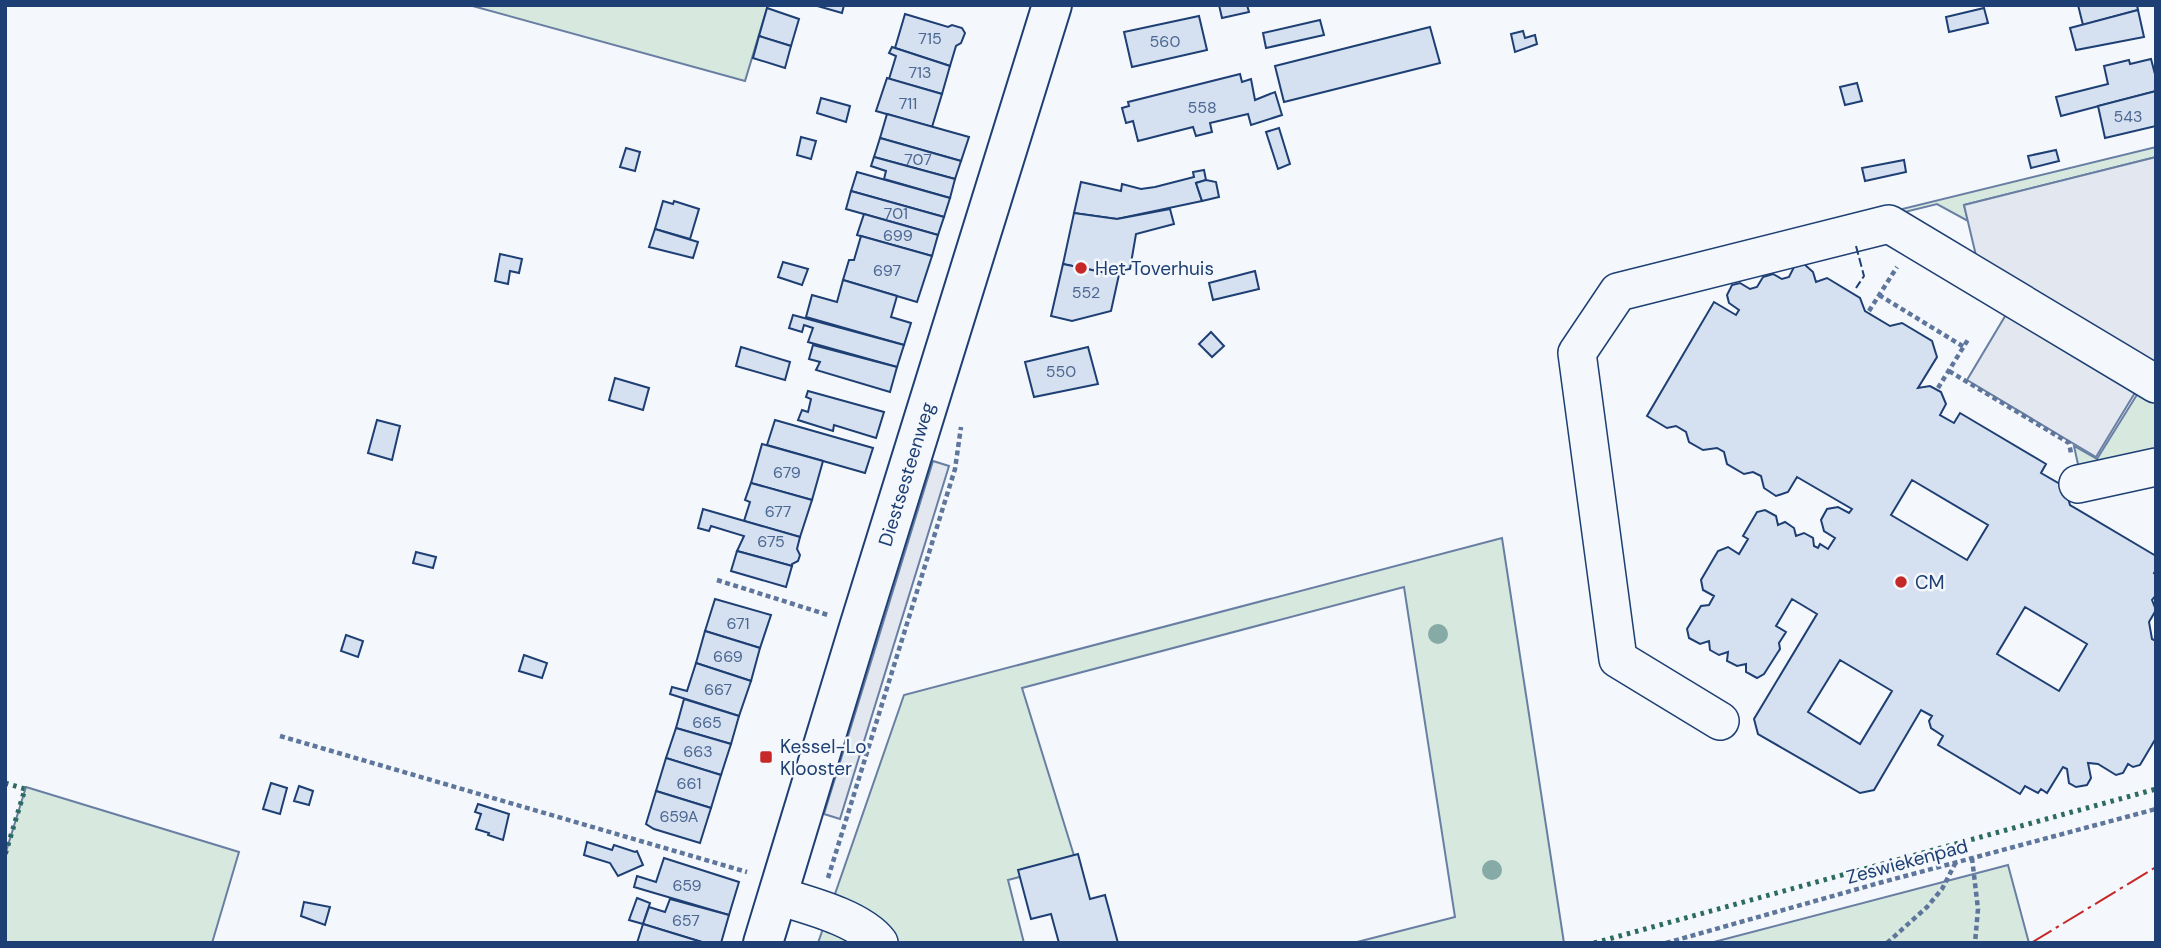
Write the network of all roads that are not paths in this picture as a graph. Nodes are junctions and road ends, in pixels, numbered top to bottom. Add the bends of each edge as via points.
1 (1052, 5) edge
2 (2156, 384) edge
3 (2156, 467) edge
4 (2078, 484) dead end
5 (1720, 721) dead end
6 (780, 889) junction
7 (763, 943) edge
8 (879, 943) edge

1 - 6 main road, Diestsesteenweg
2 - 5 lane via 1889,224 1618,292 1577,353 1618,659
3 - 4 lane
6 - 7 main road, Diestsesteenweg
6 - 8 lane via 839,916

